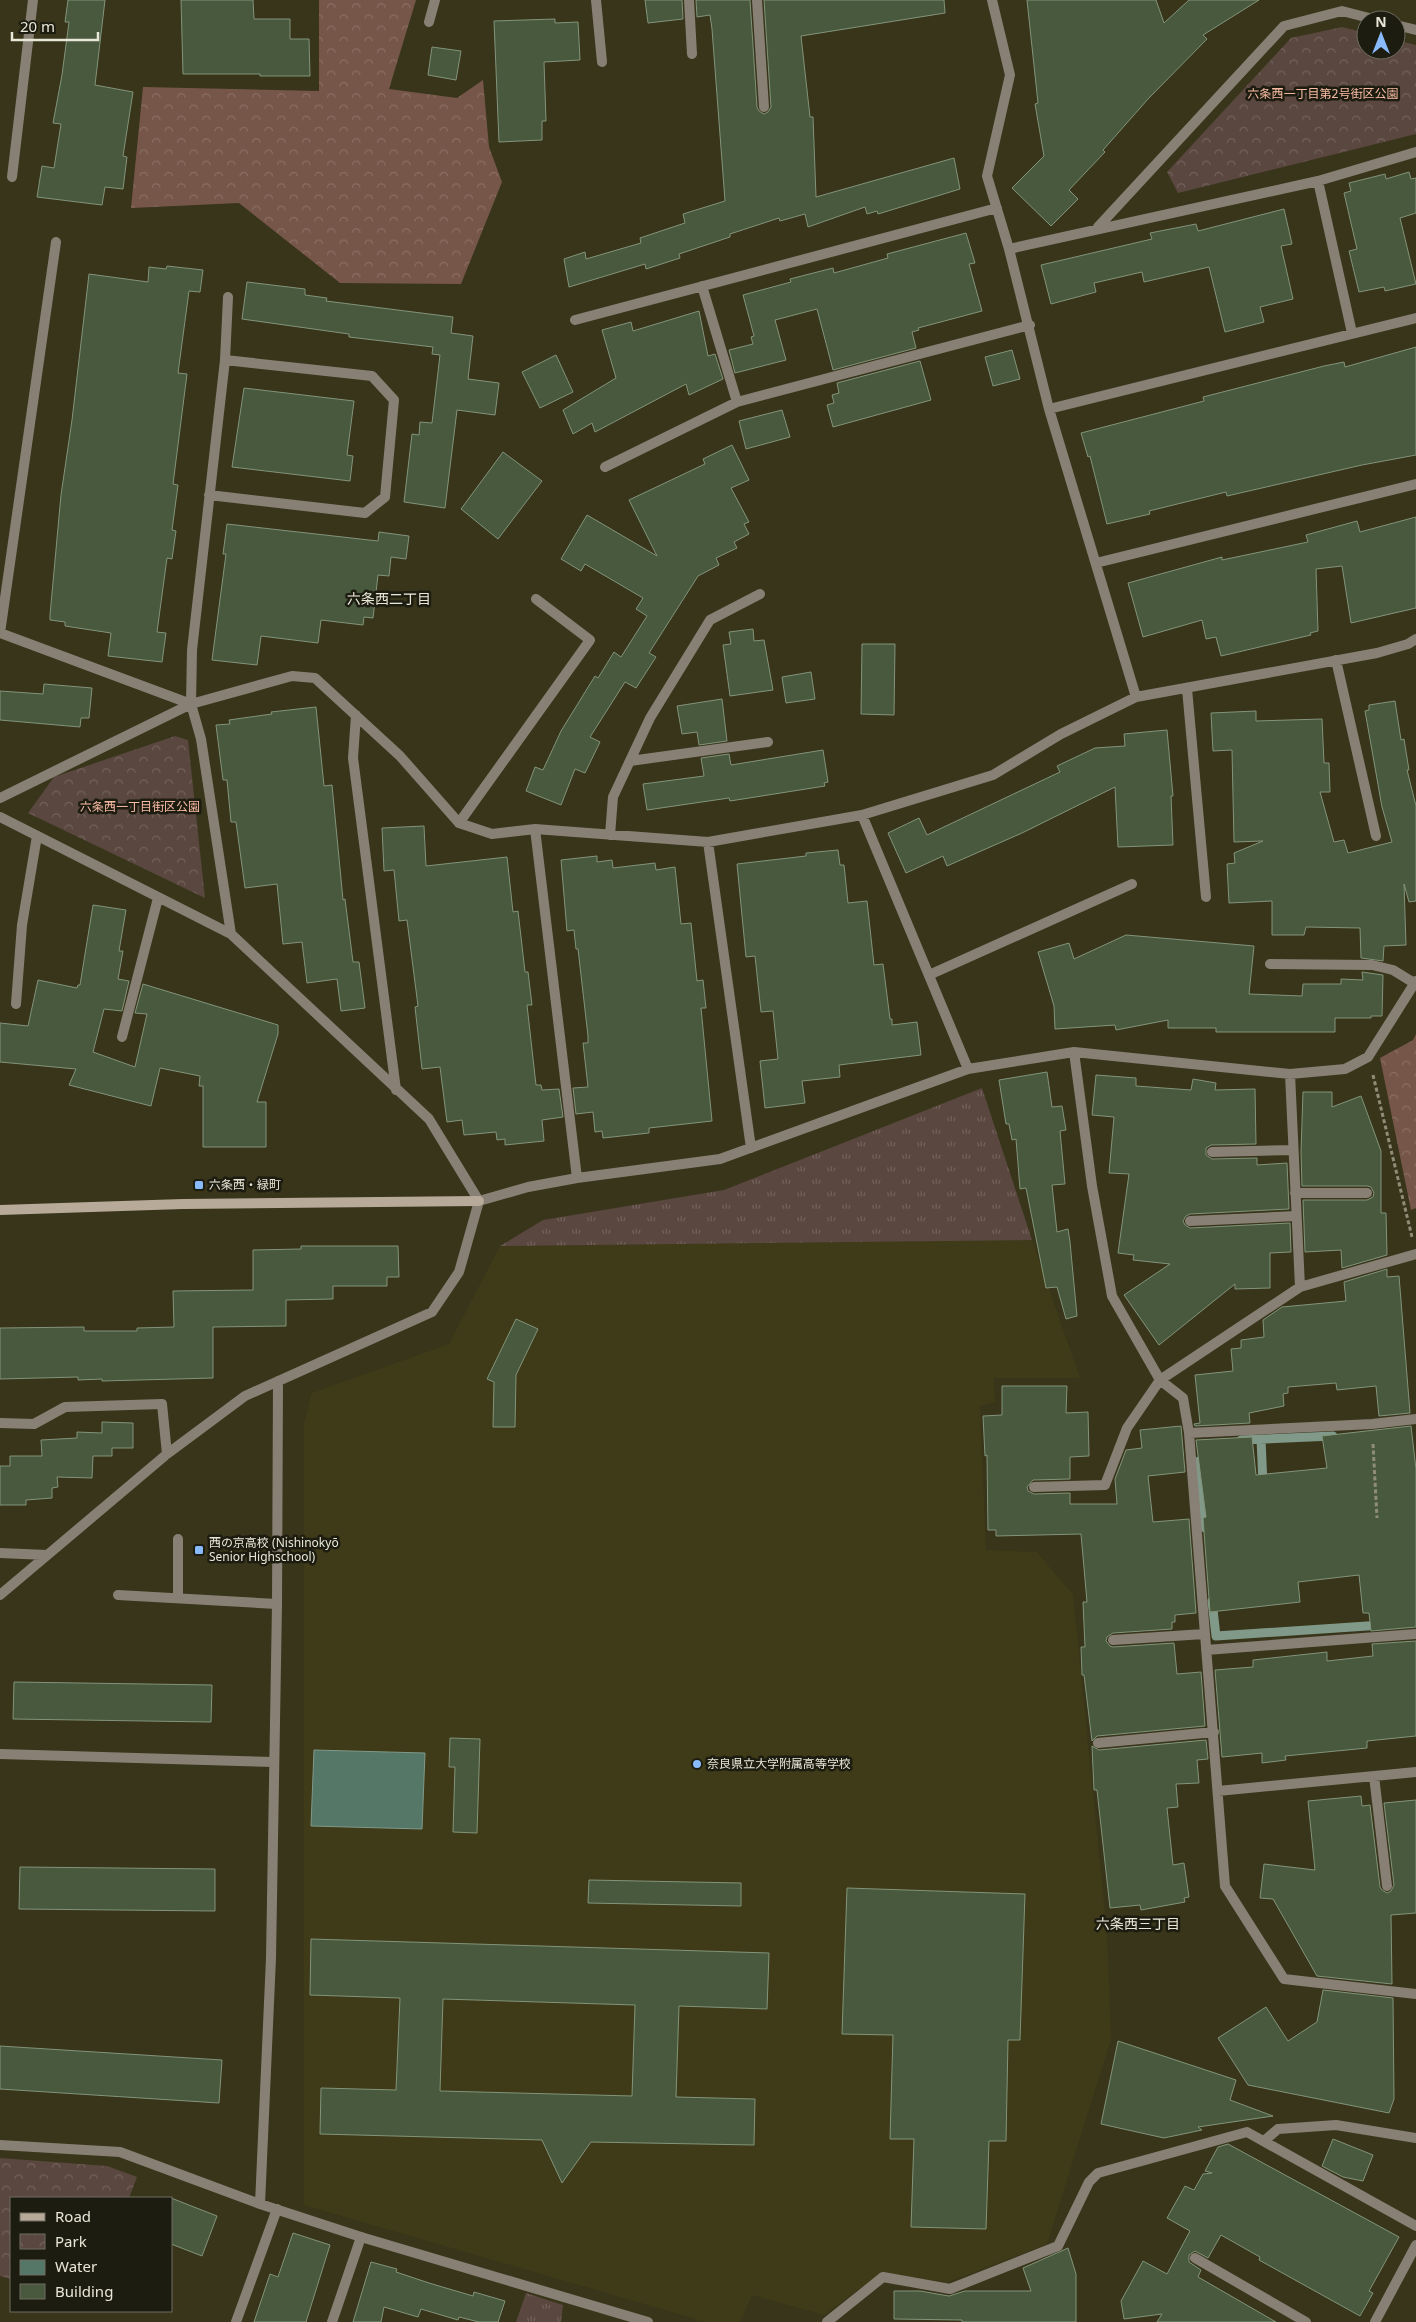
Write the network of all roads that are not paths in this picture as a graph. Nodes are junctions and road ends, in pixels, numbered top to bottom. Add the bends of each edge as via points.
1 (33, 0) edge
2 (435, 0) edge
3 (596, 0) edge
4 (690, 0) edge
5 (757, 0) edge
6 (992, 0) edge
7 (1356, 15) edge
8 (430, 22) dead end
9 (692, 54) dead end
10 (602, 62) dead end
11 (764, 107) dead end
12 (1416, 152) edge
13 (12, 178) dead end
14 (1318, 181) junction
15 (997, 208) junction
16 (1098, 228) junction
17 (56, 242) dead end
18 (1009, 249) junction
19 (702, 286) junction
20 (228, 297) dead end
21 (1416, 318) edge
22 (574, 320) dead end
23 (1030, 325) junction
24 (1352, 333) junction
25 (225, 360) junction
26 (737, 402) junction
27 (1049, 409) junction
28 (605, 466) dead end
29 (1416, 484) edge
30 (209, 495) junction
31 (1096, 563) junction
32 (760, 594) dead end
33 (536, 599) dead end
34 (0, 633) edge
35 (1416, 639) edge
36 (1336, 660) junction
37 (1187, 689) junction
38 (1136, 697) junction
39 (191, 704) junction
40 (356, 715) junction
41 (768, 742) dead end
42 (630, 761) junction
43 (0, 798) edge
44 (862, 815) junction
45 (0, 817) edge
46 (459, 823) junction
47 (535, 829) junction
48 (610, 835) junction
49 (37, 836) junction
50 (1376, 836) dead end
51 (708, 842) junction
52 (1132, 884) dead end
53 (1206, 897) dead end
54 (158, 898) junction
55 (231, 934) junction
56 (1270, 964) dead end
57 (929, 976) junction
58 (1415, 982) edge
59 (16, 1004) dead end
60 (122, 1036) dead end
61 (1074, 1052) junction
62 (968, 1069) junction
63 (1290, 1074) junction
64 (396, 1090) junction
65 (751, 1148) junction
66 (1293, 1150) junction
67 (1212, 1152) dead end
68 (577, 1178) junction
69 (1295, 1193) junction
70 (1367, 1193) dead end
71 (479, 1201) junction
72 (0, 1210) edge
73 (1296, 1216) junction
74 (1190, 1221) dead end
75 (1416, 1254) edge
76 (1300, 1287) junction
77 (1160, 1380) junction
78 (278, 1381) junction
79 (1416, 1419) edge
80 (0, 1423) edge
81 (1188, 1433) junction
82 (167, 1454) junction
83 (1034, 1487) dead end
84 (178, 1539) dead end
85 (0, 1553) edge
86 (47, 1555) junction
87 (0, 1595) edge
88 (118, 1596) dead end
89 (178, 1598) junction
90 (277, 1604) junction
91 (1204, 1634) junction
92 (1416, 1634) edge
93 (1113, 1640) dead end
94 (1206, 1650) junction
95 (1214, 1732) junction
96 (1098, 1743) dead end
97 (0, 1754) edge
98 (273, 1762) junction
99 (1416, 1772) edge
100 (1374, 1776) junction
101 (1218, 1791) junction
102 (1387, 1886) dead end
103 (1416, 1994) edge
104 (1416, 2138) edge
105 (1264, 2141) junction
106 (0, 2145) edge
107 (260, 2204) junction
108 (277, 2209) junction
109 (1416, 2226) edge
110 (361, 2237) junction
111 (1416, 2245) edge
112 (1195, 2258) dead end
113 (236, 2322) edge
114 (332, 2322) edge
115 (648, 2322) edge
116 (827, 2322) edge
117 (1306, 2322) edge
118 (1375, 2322) edge

1 - 13 street
2 - 8 street
3 - 10 street
4 - 9 street
5 - 11 street
6 - 15 street via 1010,75 987,176
7 - 16 street via 1342,11 1284,26
12 - 14 street
14 - 16 street
14 - 24 street
15 - 18 street
15 - 19 street
16 - 18 street
17 - 34 street
18 - 23 street
19 - 22 street
19 - 26 street
20 - 25 street
21 - 24 street
23 - 26 street
23 - 27 street
24 - 27 street
25 - 30 street
25 - 30 street via 372,376 394,400 385,497 365,513
26 - 28 street
27 - 31 street
29 - 31 street
30 - 39 street via 192,650
31 - 38 street
32 - 42 street via 710,620 650,718
33 - 46 street via 590,640
34 - 39 street
35 - 36 street via 1377,653
36 - 37 street
36 - 50 street
37 - 38 street
37 - 53 street
38 - 44 street via 1061,734 993,775
39 - 40 street via 292,676 315,678
39 - 43 street
39 - 55 street via 201,739
40 - 46 street via 400,756
40 - 64 street via 353,758
41 - 42 street
42 - 48 street via 614,796
44 - 51 street
44 - 57 street
45 - 49 street
46 - 47 street via 492,834
47 - 48 street
47 - 68 street
48 - 51 street
49 - 54 street
49 - 59 street via 22,925
51 - 65 street
52 - 57 street
54 - 55 street
54 - 60 street
55 - 64 street
56 - 58 street via 1372,965 1393,970
57 - 62 street
58 - 63 street via 1368,1057 1345,1069
61 - 62 street
61 - 63 street
61 - 77 street via 1092,1186 1112,1296
62 - 65 street
63 - 66 street
64 - 71 street via 429,1119
65 - 68 street via 720,1159
66 - 67 street
66 - 69 street
68 - 71 street
69 - 70 street
69 - 73 street
71 - 72 street via 184,1204
71 - 78 street via 459,1272 432,1312
73 - 74 street
73 - 76 street
75 - 76 street
76 - 77 street
77 - 81 street via 1183,1398
77 - 83 street via 1127,1428 1105,1485
78 - 82 street via 246,1396
78 - 90 street
79 - 81 street
80 - 82 street via 34,1424 65,1407 162,1404
81 - 91 street
82 - 86 street
84 - 89 street
85 - 86 street
86 - 87 street
88 - 89 street
89 - 90 street
90 - 98 street
91 - 93 street
91 - 94 street
92 - 94 street
94 - 95 street
95 - 96 street
95 - 101 street
97 - 98 street
98 - 107 street via 271,1958
99 - 100 street
100 - 101 street
100 - 102 street
101 - 103 street via 1225,1886 1284,1979
104 - 105 street via 1336,2125 1278,2129
105 - 109 street
105 - 116 street via 1247,2132 1098,2173 1089,2182 1058,2246 950,2289 883,2277
106 - 107 street via 120,2152
107 - 108 street
108 - 110 street
108 - 113 street
110 - 114 street
110 - 115 street
111 - 118 street
112 - 117 street

